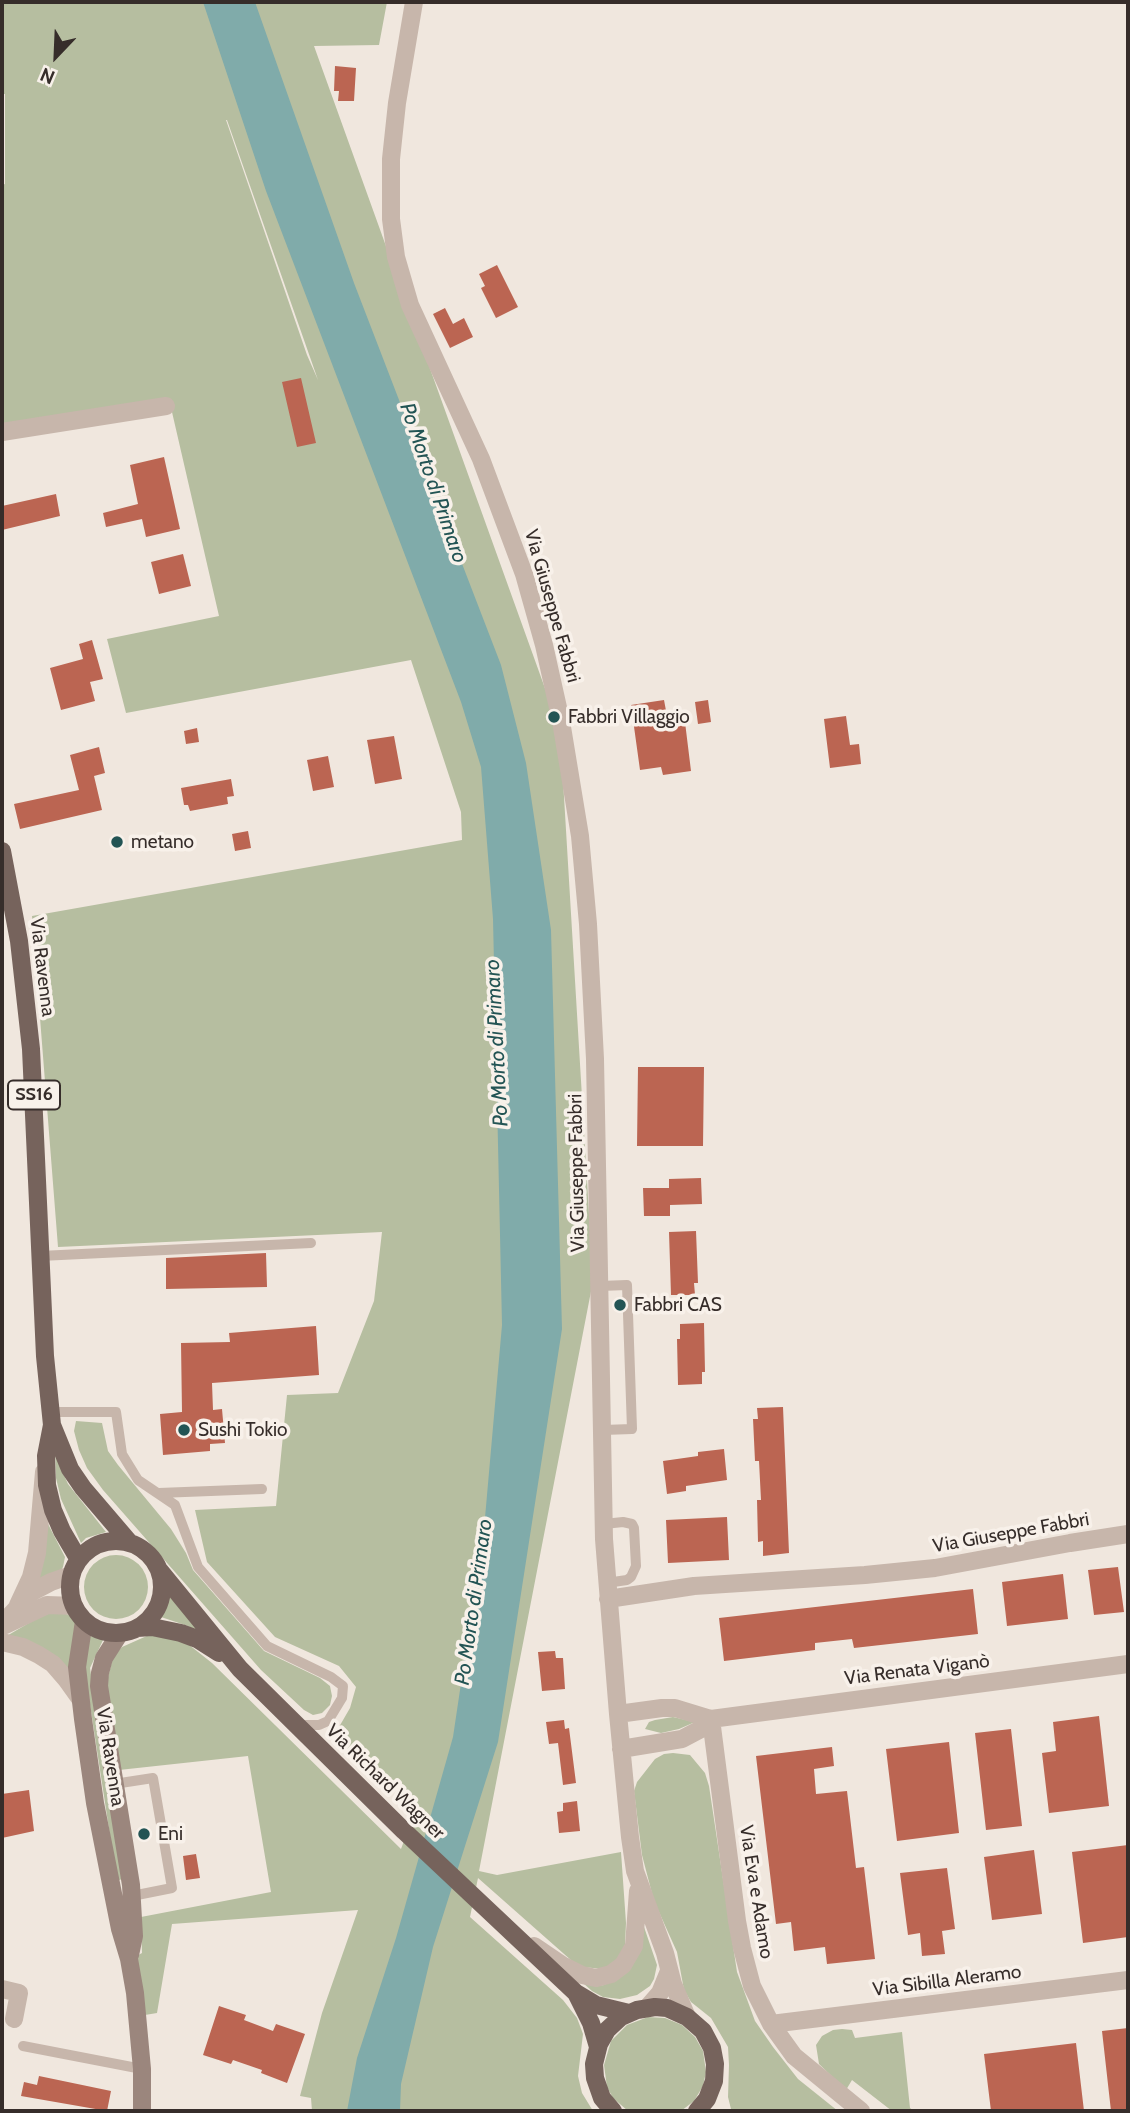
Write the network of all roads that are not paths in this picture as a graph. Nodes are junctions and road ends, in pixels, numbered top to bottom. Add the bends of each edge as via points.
1 (414, 2) edge
2 (166, 406) dead end
3 (2, 432) edge
4 (2, 851) edge
5 (311, 1243) dead end
6 (40, 1256) junction
7 (600, 1286) junction
8 (51, 1419) junction
9 (603, 1430) junction
10 (46, 1455) junction
11 (262, 1489) dead end
12 (159, 1493) junction
13 (604, 1524) junction
14 (1128, 1535) edge
15 (130, 1544) junction
16 (75, 1568) junction
17 (160, 1571) junction
18 (607, 1591) junction
19 (18, 1605) junction
20 (79, 1613) junction
21 (2, 1625) edge
22 (129, 1631) junction
23 (2, 1642) edge
24 (1128, 1664) edge
25 (240, 1669) junction
26 (81, 1700) junction
27 (618, 1714) junction
28 (710, 1719) junction
29 (296, 1725) junction
30 (621, 1749) junction
31 (114, 1784) junction
32 (639, 1884) junction
33 (123, 1897) junction
34 (502, 1923) junction
35 (669, 1971) junction
36 (1128, 1980) edge
37 (2, 1989) edge
38 (576, 1993) junction
39 (638, 2010) junction
40 (687, 2017) junction
41 (14, 2019) dead end
42 (771, 2024) junction
43 (23, 2046) dead end
44 (598, 2047) junction
45 (142, 2069) junction
46 (712, 2090) junction
47 (142, 2111) edge
48 (613, 2111) edge
49 (697, 2111) edge
50 (717, 2111) edge
51 (861, 2111) edge

1 - 7 street, Via Giuseppe Fabbri via 392,140 393,237 411,304 516,547 561,721 589,924
2 - 3 street
4 - 6 main road, Via Ravenna / SS16 via 29,1025
5 - 6 lane
6 - 8 main road, Via Ravenna / SS16
7 - 9 street, Via Giuseppe Fabbri
7 - 9 lane via 627,1285 632,1429
8 - 10 main road, Via Ravenna
8 - 12 lane via 116,1412 121,1454 138,1480
8 - 15 main road, Via Ravenna via 70,1469
9 - 13 street, Via Giuseppe Fabbri
10 - 16 main road, Via Ravenna via 53,1510
10 - 19 street via 37,1553
11 - 12 lane
12 - 29 lane via 174,1505 198,1567 267,1646 343,1686 342,1699 328,1721
13 - 18 street, Via Giuseppe Fabbri
13 - 18 lane via 632,1524 636,1566 631,1577
14 - 18 street, Via Giuseppe Fabbri via 935,1568
15 - 16 main road via 98,1545
15 - 17 main road, Via Ravenna via 148,1553
16 - 19 street
16 - 20 main road, Via Ravenna via 70,1587
17 - 22 main road, Via Ravenna via 160,1602 155,1613
17 - 25 main road, Via Richard Wagner
18 - 27 street, Via Giuseppe Fabbri
19 - 21 street
20 - 21 street via 47,1605
20 - 22 main road via 102,1631
20 - 26 main road, Via Ravenna
22 - 25 main road, Via Richard Wagner via 163,1628 197,1639
22 - 31 main road, Via Ravenna via 104,1658 100,1673
23 - 26 street via 23,1647 53,1664
24 - 28 street, Via Renata Viganò
25 - 29 main road, Via Richard Wagner
26 - 33 main road, Via Ravenna via 95,1804
27 - 28 street, Via Renata Viganò via 675,1708
27 - 30 street, Via Giuseppe Fabbri
28 - 30 street, Via Renata Viganò via 682,1739
28 - 42 street, Via Eva e Adamo via 742,1948 752,1986
29 - 34 main road, Via Richard Wagner
30 - 32 street, Via Giuseppe Fabbri
31 - 33 main road, Via Ravenna
31 - 33 lane via 153,1777 172,1888
32 - 34 street, Via Richard Wagner via 634,1946 623,1965 603,1978 573,1972
32 - 35 street, Via Giuseppe Fabbri
33 - 45 main road, Via Ravenna via 134,1936 129,1959
34 - 38 main road, Via Richard Wagner
35 - 39 street via 660,1993
35 - 40 street, Via Giuseppe Fabbri
36 - 42 street, Via Sibilla Aleramo
37 - 41 street via 19,1993
38 - 39 main road, Via Richard Wagner via 596,2005
38 - 44 main road, Via Richard Wagner
39 - 40 main road, Via Richard Wagner via 667,2008
39 - 44 main road via 607,2030
40 - 46 main road via 703,2031 712,2048
42 - 51 street, Via Eva e Adamo via 800,2062
43 - 45 lane
44 - 48 main road, Via Richard Wagner via 595,2078
45 - 47 main road, Via Ravenna
46 - 49 main road
46 - 50 main road

